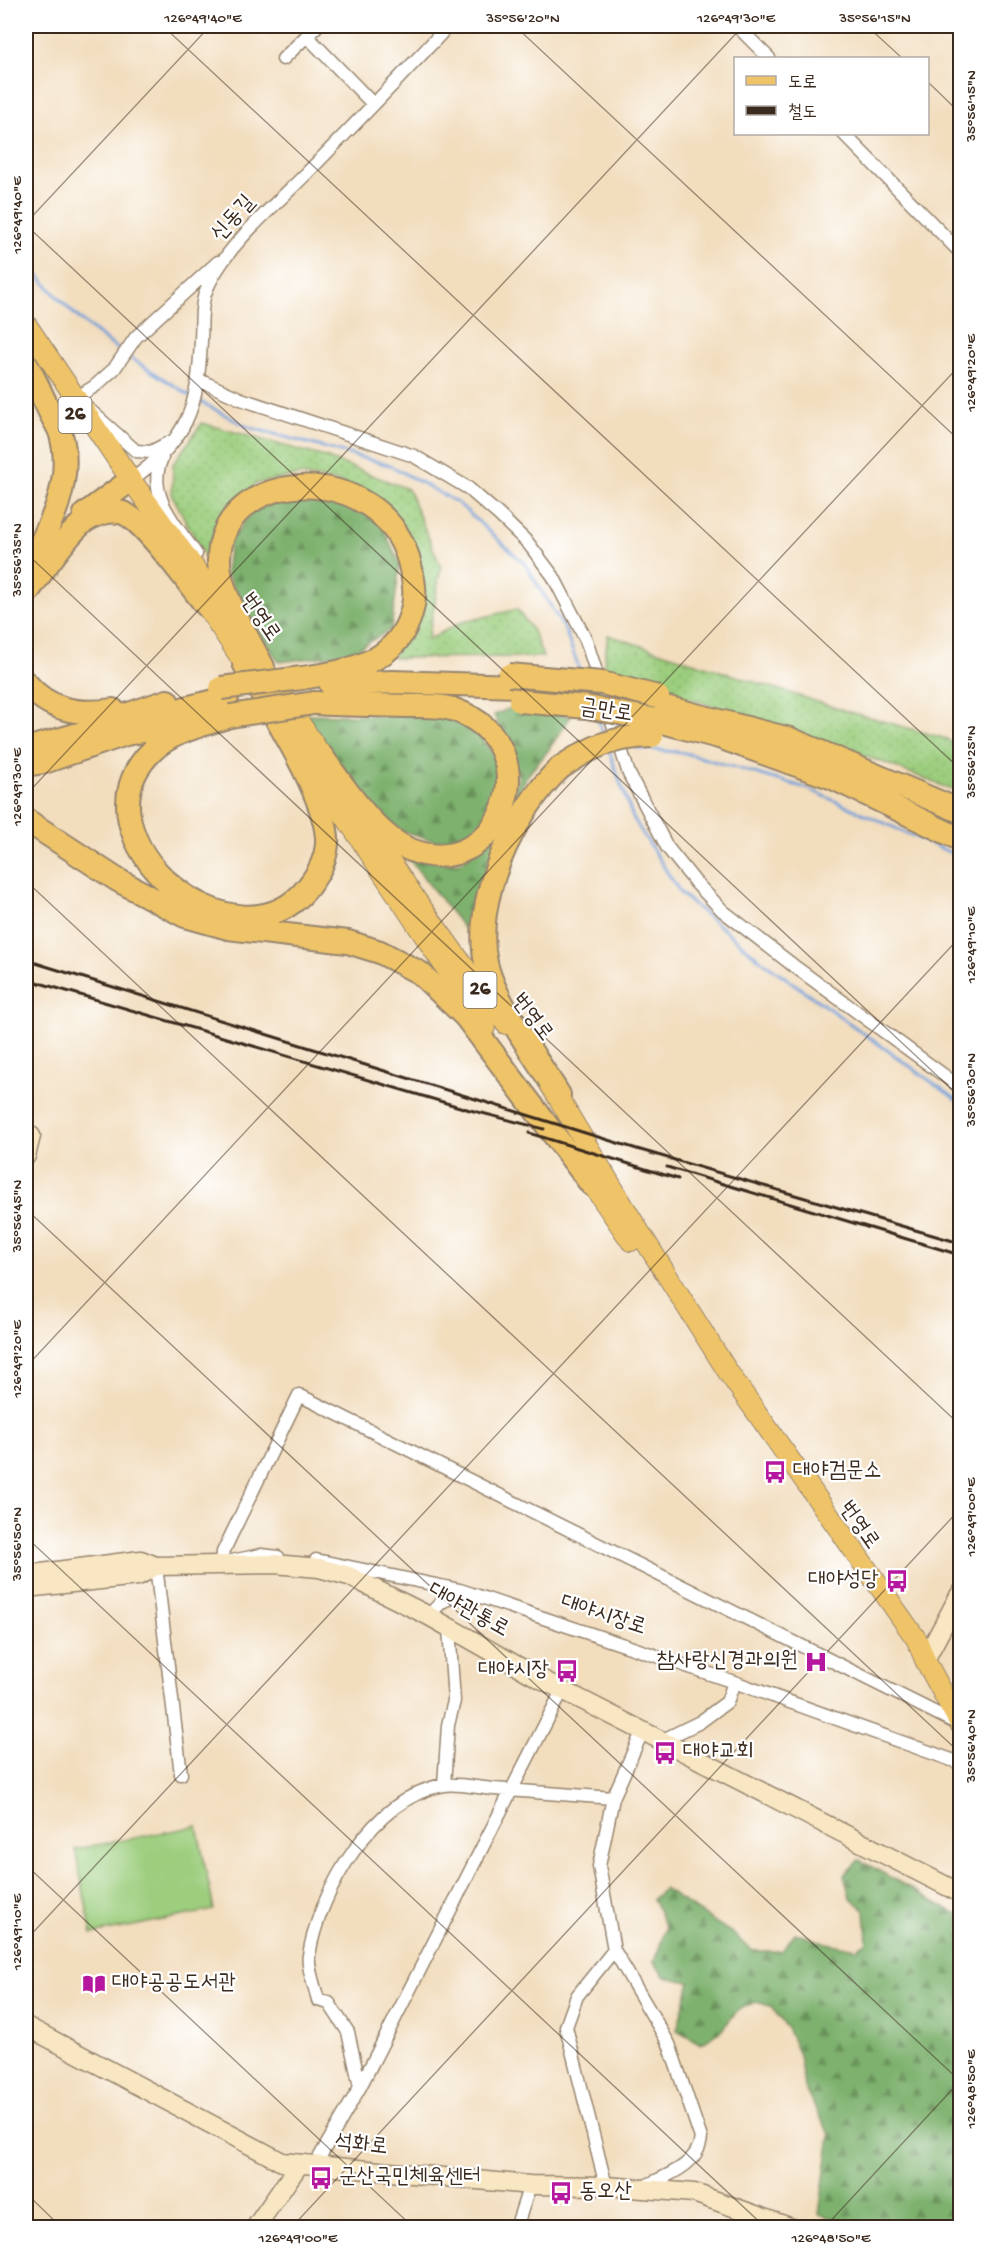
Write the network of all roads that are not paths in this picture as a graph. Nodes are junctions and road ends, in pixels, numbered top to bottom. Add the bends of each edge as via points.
1 (317, 26) edge
2 (448, 26) edge
3 (737, 26) edge
4 (307, 36) junction
5 (769, 57) edge
6 (283, 59) dead end
7 (373, 104) junction
8 (845, 135) edge
9 (261, 219) junction
10 (960, 252) edge
11 (26, 324) edge
12 (26, 346) edge
13 (26, 364) edge
14 (198, 385) junction
15 (76, 398) junction
16 (176, 439) junction
17 (128, 482) junction
18 (26, 572) edge
19 (26, 594) edge
20 (206, 605) junction
21 (248, 637) junction
22 (254, 665) junction
23 (26, 683) edge
24 (307, 689) junction
25 (177, 698) junction
26 (226, 701) junction
27 (655, 714) junction
28 (51, 742) junction
29 (26, 749) edge
30 (321, 755) junction
31 (26, 765) edge
32 (960, 811) edge
33 (26, 820) edge
34 (960, 839) edge
35 (960, 1087) edge
36 (559, 1095) junction
37 (28, 1136) edge
38 (26, 1156) edge
39 (591, 1184) junction
40 (222, 1563) junction
41 (156, 1566) junction
42 (26, 1575) edge
43 (26, 1588) edge
44 (960, 1594) edge
45 (513, 1608) junction
46 (429, 1616) junction
47 (449, 1628) junction
48 (925, 1660) junction
49 (734, 1682) junction
50 (563, 1689) junction
51 (960, 1724) edge
52 (643, 1730) junction
53 (663, 1740) junction
54 (960, 1763) edge
55 (181, 1774) dead end
56 (444, 1785) junction
57 (511, 1790) junction
58 (613, 1798) junction
59 (960, 1893) edge
60 (614, 1950) junction
61 (26, 2026) edge
62 (360, 2087) junction
63 (307, 2165) junction
64 (530, 2185) junction
65 (606, 2186) junction
66 (639, 2189) junction
67 (255, 2228) edge
68 (516, 2228) edge
69 (792, 2228) edge

1 - 4 street
2 - 7 street, 신동길
3 - 5 street
4 - 6 street
4 - 7 street
7 - 9 street, 신동길
8 - 10 street
9 - 14 street, 신동길 via 225,259 206,291
9 - 15 street via 129,347 114,369
11 - 15 main road, 번영로 / 26
12 - 17 main road, 번영로 / 26
13 - 18 highway via 61,435 63,461 59,499
14 - 16 street, 신동길 via 189,417
14 - 35 street via 414,456 468,488 499,515 528,543 553,576 586,639 630,774 667,847 696,884 723,911 827,992
15 - 16 street via 136,451 151,452
15 - 17 main road, 번영로 / 26
16 - 17 street, 신동길 via 156,461
16 - 21 street via 158,467 160,498
17 - 19 highway via 77,520 54,547
17 - 20 main road, 번영로 / 26
17 - 22 main road, 번영로 / 26 via 176,538
19 - 20 highway via 81,525 96,515 114,511 140,525
20 - 22 main road, 번영로 / 26
21 - 22 highway
21 - 24 highway via 226,591 219,564 227,528 239,513 281,488 312,485 342,490 369,503 394,527 406,551 415,600 408,625 387,653
22 - 26 highway via 319,804 327,840 320,869 305,892 280,910 264,915 224,913 178,893 149,863 137,844 131,822 132,781 151,751
22 - 30 main road, 번영로 / 26
22 - 39 main road, 번영로 / 26 via 379,871
23 - 25 highway via 54,707 72,711 93,713
24 - 26 highway, 금만로
24 - 27 highway, 금만로 via 392,682 572,691
24 - 30 highway via 454,709 479,723 495,739 505,758 510,781 497,820 479,841 454,852 426,854 410,850 387,834
25 - 26 highway
25 - 28 highway via 130,711
26 - 28 highway
26 - 31 highway
27 - 32 highway, 금만로 via 790,739
27 - 34 highway, 금만로 via 833,778
27 - 36 highway, bridge via 626,736 586,750 541,785 510,838 486,904 483,935 486,966 494,988
28 - 29 highway
30 - 36 main road, 번영로 / 26 via 416,900
33 - 39 highway via 116,879 185,916 228,928 348,942 380,952 420,973 465,1016
36 - 48 main road, 번영로 / 26 via 728,1372 917,1640
37 - 38 main road
39 - 48 main road, 번영로 / 26 via 728,1385
40 - 41 main road, 대야관통로
40 - 45 street, 대야시장로 via 261,1555 331,1562 460,1590
40 - 46 main road, 대야관통로 via 319,1568 349,1576
40 - 51 street via 223,1552 299,1395
41 - 42 main road, 대야관통로 via 141,1560
41 - 43 main road, 대야관통로 via 138,1576
41 - 55 street
44 - 48 main road
45 - 46 street via 452,1596 440,1602
45 - 49 street, 대야시장로
46 - 47 main road, 대야관통로
47 - 50 main road, 대야관통로
47 - 56 street via 454,1701 448,1725
48 - 51 main road, 번영로 / 26
49 - 53 street via 727,1702 700,1722
49 - 54 street, 대야시장로
50 - 52 main road, 대야관통로
50 - 57 street
52 - 53 main road, 대야관통로
52 - 58 street
53 - 59 main road, 대야관통로
56 - 57 street
56 - 62 street via 415,1795 356,1845 318,1922 309,1958 318,2000 328,2003 348,2032
57 - 58 street
57 - 62 street
58 - 60 street via 599,1866
60 - 65 street via 577,1996 566,2027
60 - 66 street via 669,2044 701,2138 695,2156 673,2173
61 - 63 main road, 석화로 via 265,2154
62 - 63 street
63 - 64 main road, 석화로
63 - 67 main road
64 - 65 main road, 석화로
64 - 68 street
65 - 66 main road, 석화로
66 - 69 main road, 석화로 via 709,2197

